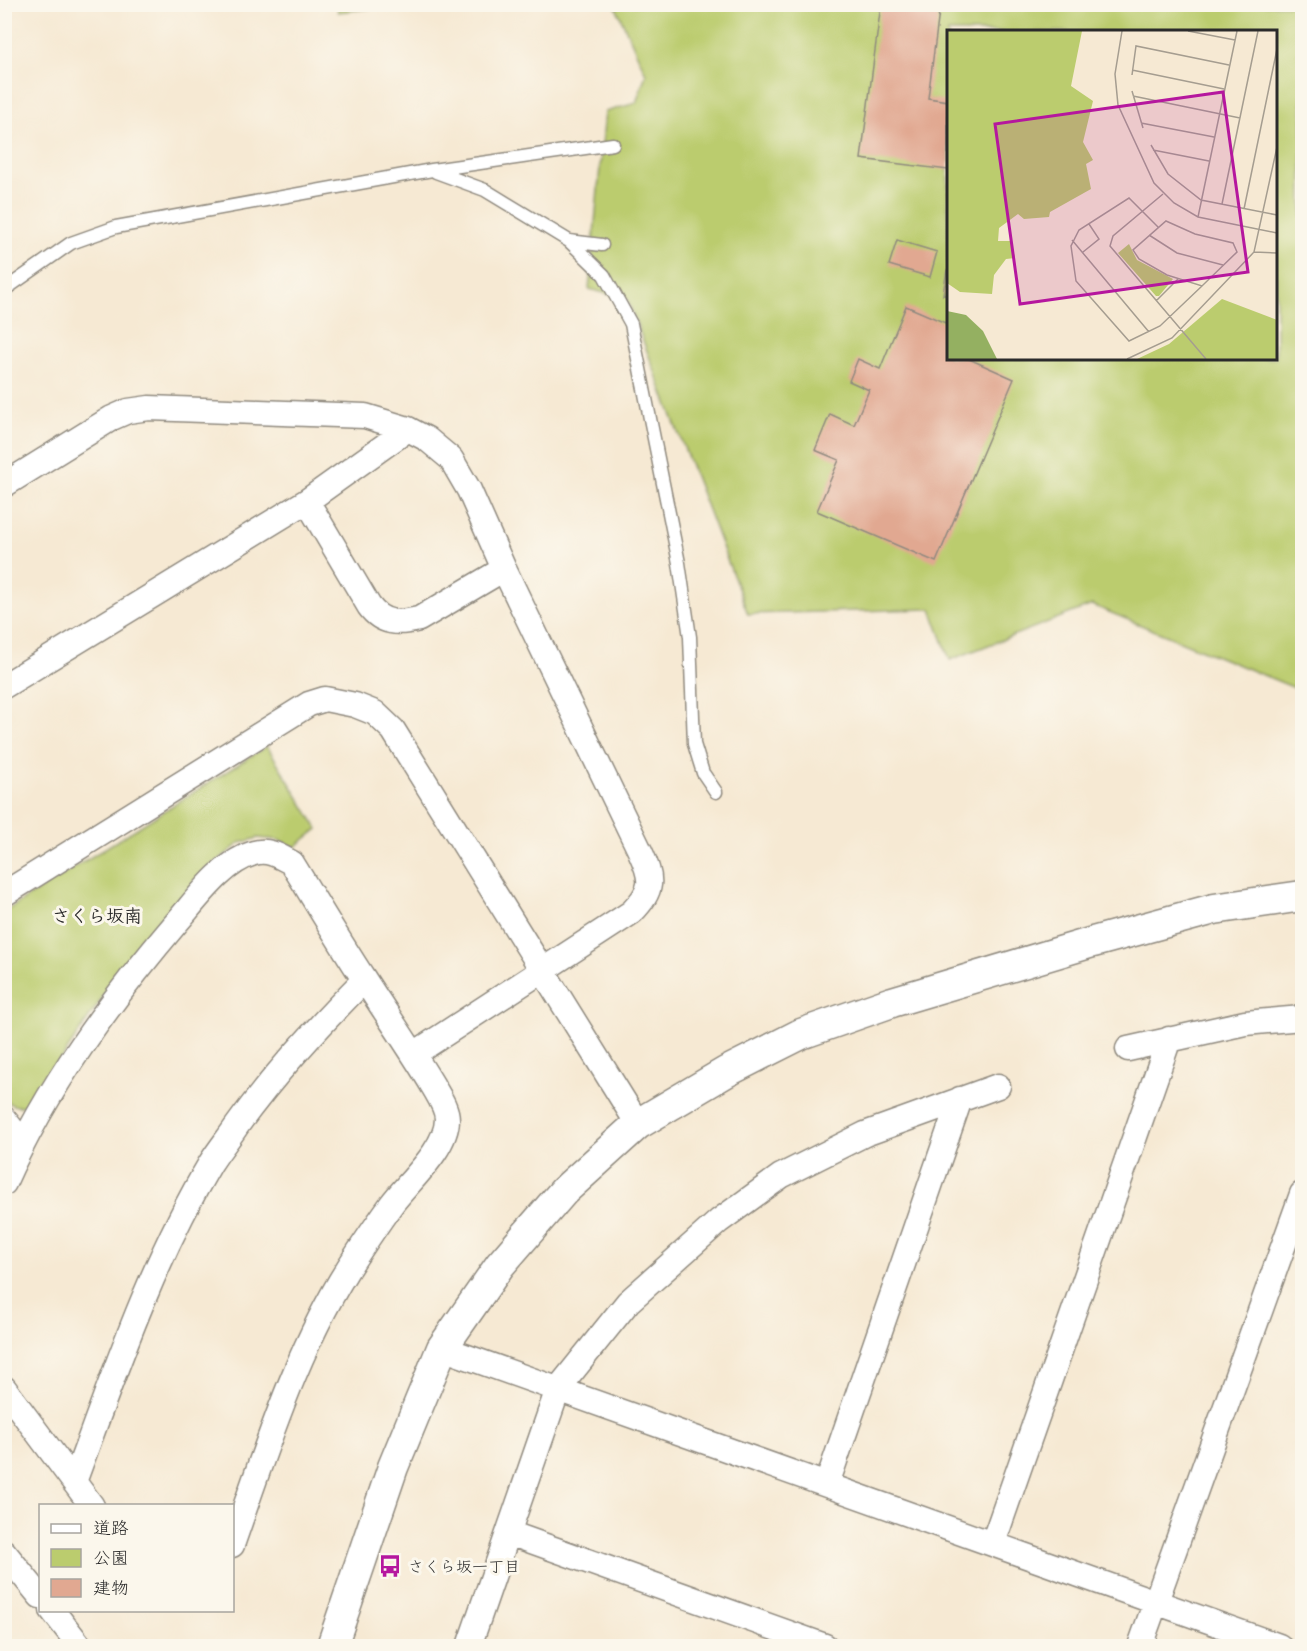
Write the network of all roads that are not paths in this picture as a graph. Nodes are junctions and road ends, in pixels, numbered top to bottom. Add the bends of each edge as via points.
1 (613, 144) dead end
2 (432, 170) junction
3 (569, 241) junction
4 (602, 245) dead end
5 (4, 290) edge
6 (408, 429) junction
7 (4, 485) edge
8 (307, 501) junction
9 (504, 569) junction
10 (4, 686) edge
11 (716, 792) dead end
12 (4, 894) edge
13 (1302, 896) edge
14 (542, 970) junction
15 (364, 980) junction
16 (1302, 1018) edge
17 (1169, 1040) junction
18 (1128, 1050) dead end
19 (414, 1054) junction
20 (998, 1086) dead end
21 (960, 1099) junction
22 (4, 1119) edge
23 (638, 1124) junction
24 (22, 1142) junction
25 (4, 1183) edge
26 (1302, 1194) edge
27 (442, 1348) junction
28 (4, 1388) edge
29 (558, 1389) junction
30 (74, 1482) junction
31 (827, 1484) junction
32 (90, 1504) edge
33 (509, 1533) junction
34 (234, 1539) edge
35 (993, 1543) junction
36 (4, 1552) edge
37 (39, 1595) edge
38 (1156, 1601) junction
39 (53, 1612) edge
40 (80, 1647) edge
41 (332, 1647) edge
42 (469, 1647) edge
43 (825, 1647) edge
44 (1140, 1647) edge
45 (1279, 1647) edge

1 - 2 lane
2 - 3 lane via 485,190
2 - 5 lane via 116,226 71,243
3 - 4 lane
3 - 11 lane via 604,275 631,324 679,563 690,637 694,744 703,773
6 - 7 street via 365,416 149,408 112,418
6 - 8 street
6 - 9 street via 451,459
8 - 9 street via 369,606 388,622 419,619
8 - 10 street
9 - 14 street via 650,879 646,897 632,912
12 - 14 street via 309,704 325,699 375,713 393,730
13 - 23 street via 1214,909 882,1006 801,1034
14 - 19 street
14 - 23 street
15 - 19 street
15 - 24 street via 292,864 274,852 255,853 237,861 207,887 134,973 63,1072
15 - 30 street via 305,1040 211,1163 177,1224 142,1301
16 - 17 street via 1245,1023
17 - 18 street
17 - 35 street
19 - 34 street via 448,1118 443,1138 358,1252 325,1309 293,1379
20 - 21 street
21 - 29 street via 865,1134 781,1176 719,1221 628,1302
21 - 31 street
22 - 24 street
23 - 27 street via 564,1191 500,1265
24 - 25 street
26 - 38 street
27 - 29 street
27 - 41 street via 393,1467
28 - 30 street
29 - 31 street
29 - 33 street
30 - 32 street
31 - 35 street
33 - 42 street
33 - 43 street
35 - 38 street
36 - 37 street
38 - 44 street
38 - 45 street
39 - 40 street

